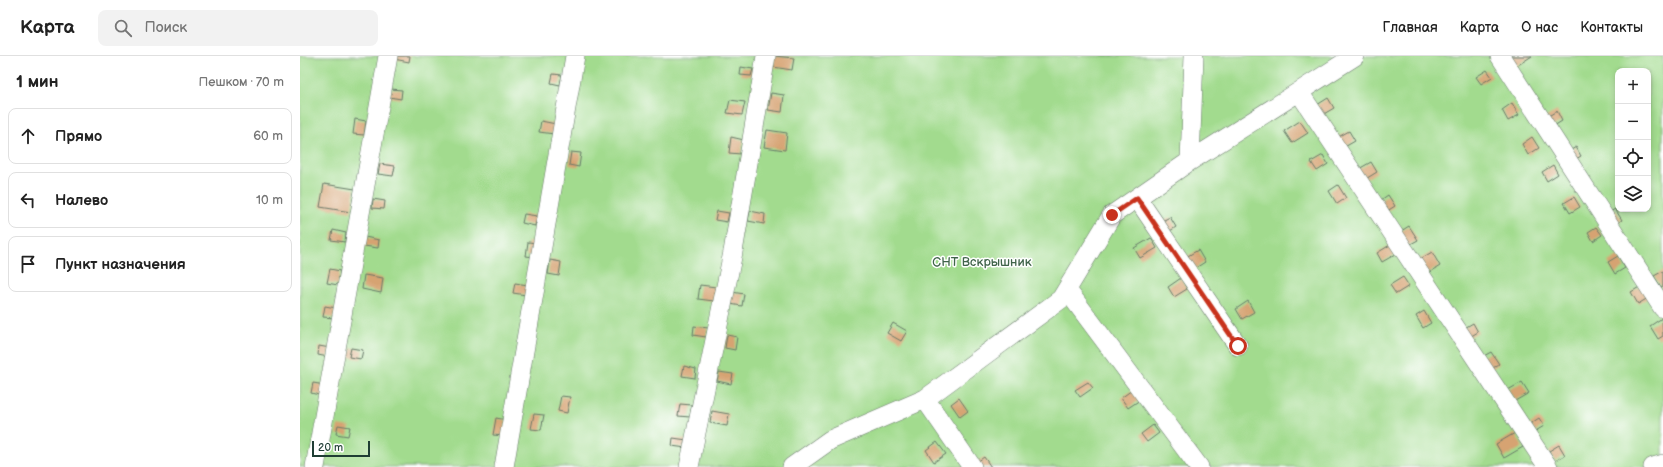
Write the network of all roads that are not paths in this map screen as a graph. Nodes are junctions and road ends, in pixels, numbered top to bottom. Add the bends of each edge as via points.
1 (388, 56) edge
2 (575, 56) edge
3 (766, 56) edge
4 (1194, 56) edge
5 (1355, 56) edge
6 (1500, 56) edge
7 (1299, 92) junction
8 (1190, 161) junction
9 (1137, 198) junction
10 (1067, 290) junction
11 (1663, 308) edge
12 (1238, 346) dead end
13 (925, 399) junction
14 (1663, 464) edge
15 (315, 467) edge
16 (504, 467) edge
17 (689, 467) edge
18 (792, 467) edge
19 (972, 467) edge
20 (1199, 467) edge
21 (1548, 467) edge
22 (1652, 467) edge

1 - 15 lane
2 - 16 lane
3 - 17 lane via 733,252
4 - 8 lane
5 - 7 lane
6 - 11 lane
7 - 8 lane
7 - 21 lane
8 - 9 lane
9 - 10 lane via 1112,215
9 - 12 lane
10 - 13 lane via 1062,299
10 - 20 lane
13 - 18 lane via 830,440
13 - 19 lane
14 - 22 lane

